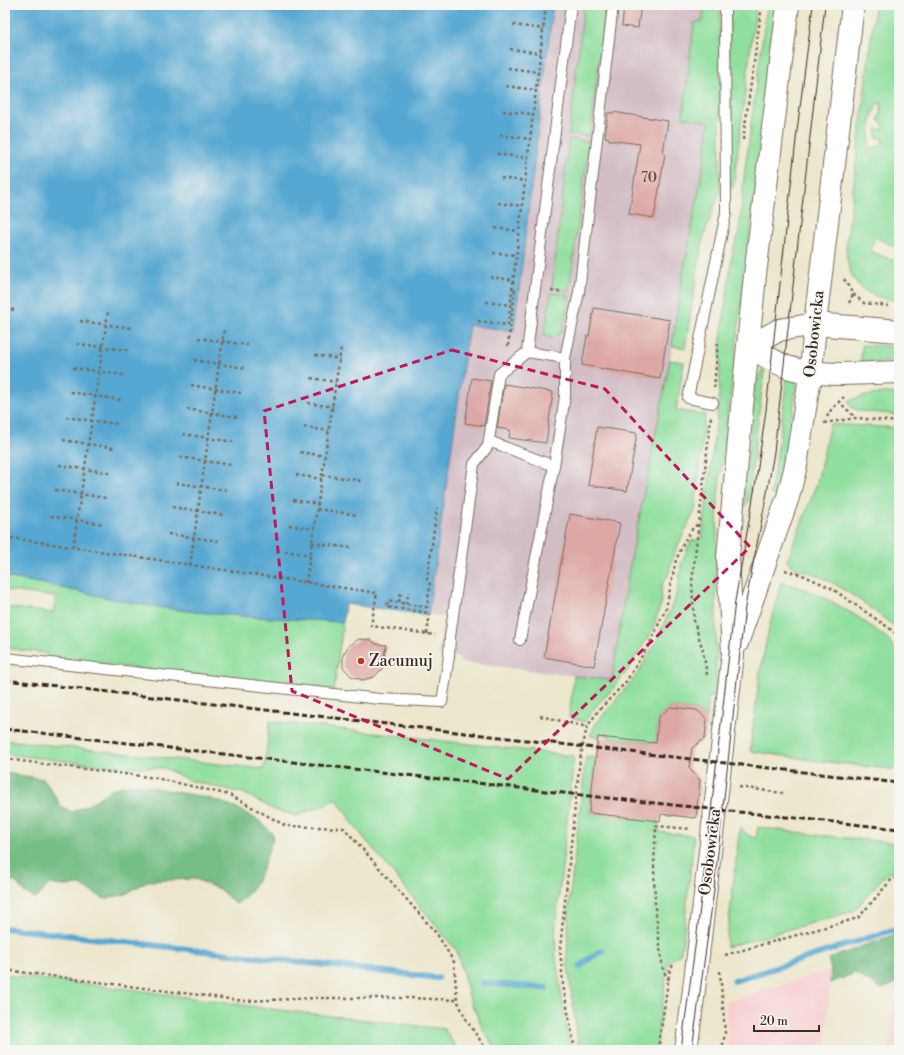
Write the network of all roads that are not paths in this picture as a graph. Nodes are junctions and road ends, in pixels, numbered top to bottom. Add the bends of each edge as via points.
1 (571, 5) edge
2 (614, 5) edge
3 (725, 5) edge
4 (788, 5) edge
5 (853, 5) edge
6 (815, 324) junction
7 (899, 331) edge
8 (749, 347) junction
9 (528, 352) junction
10 (565, 358) junction
11 (811, 372) junction
12 (899, 372) edge
13 (713, 403) dead end
14 (489, 442) junction
15 (554, 466) junction
16 (520, 640) dead end
17 (733, 654) junction
18 (5, 658) edge
19 (686, 1050) edge

1 - 9 lane
2 - 10 lane via 578,295
3 - 13 lane via 726,212 688,398
4 - 8 street, Osobowicka via 755,275
5 - 6 street, Osobowicka
6 - 7 street
6 - 8 street via 779,330
6 - 11 street, Osobowicka
8 - 11 street via 787,366
8 - 17 street, Osobowicka via 728,557
9 - 10 lane
9 - 14 lane via 499,374
10 - 15 lane via 565,396
11 - 12 street
11 - 17 street, Osobowicka via 796,465 788,496
14 - 15 lane
14 - 18 lane via 474,464 442,702 380,699
15 - 16 lane
17 - 19 street, Osobowicka

